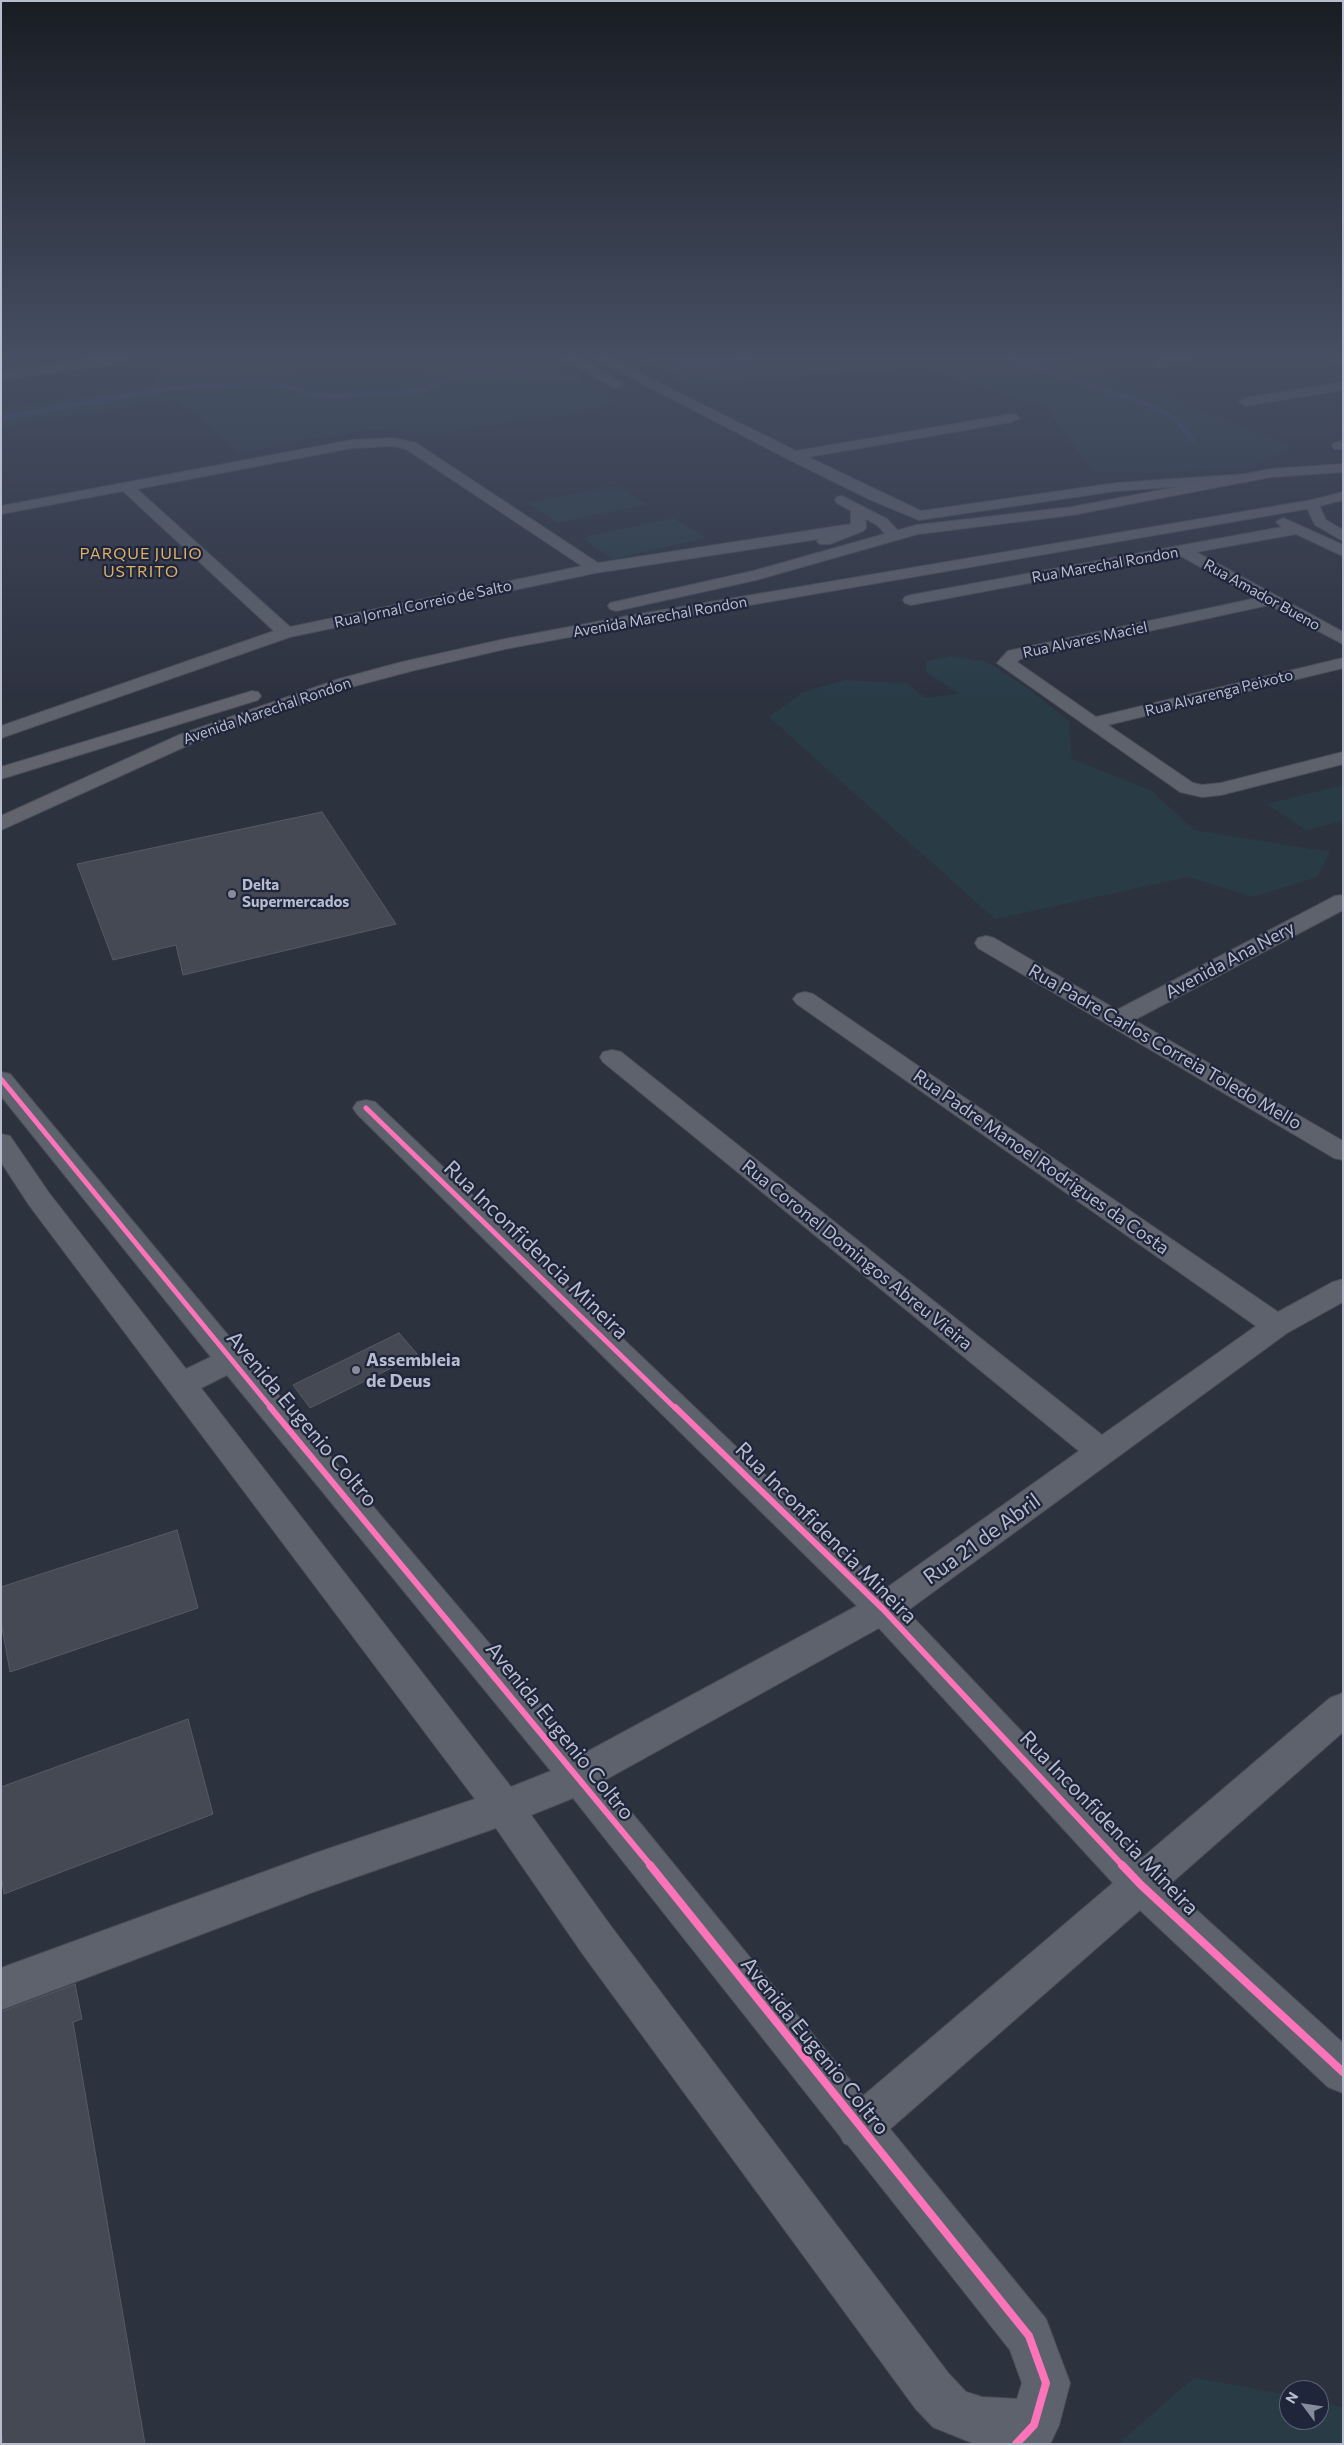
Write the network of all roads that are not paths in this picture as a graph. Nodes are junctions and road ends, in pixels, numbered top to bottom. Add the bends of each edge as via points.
1 (200, 473) edge
2 (452, 473) edge
3 (828, 473) edge
4 (1270, 473) edge
5 (1246, 478) junction
6 (127, 487) junction
7 (832, 495) dead end
8 (1343, 496) edge
9 (1312, 504) junction
10 (858, 508) junction
11 (1, 510) edge
12 (1261, 512) junction
13 (1343, 518) edge
14 (1320, 522) junction
15 (858, 528) junction
16 (1298, 529) junction
17 (894, 535) junction
18 (1343, 537) edge
19 (1182, 551) junction
20 (1343, 551) edge
21 (946, 566) junction
22 (596, 568) junction
23 (911, 600) dead end
24 (1272, 600) junction
25 (605, 608) junction
26 (286, 634) junction
27 (1343, 639) edge
28 (1343, 663) edge
29 (305, 680) dead end
30 (268, 692) dead end
31 (1094, 723) junction
32 (1, 732) edge
33 (1343, 758) edge
34 (1, 773) edge
35 (1, 824) edge
36 (1343, 902) edge
37 (986, 943) dead end
38 (805, 999) dead end
39 (1117, 1019) junction
40 (612, 1057) dead end
41 (4, 1087) edge
42 (366, 1108) dead end
43 (1, 1142) edge
44 (1343, 1152) edge
45 (1343, 1289) edge
46 (1277, 1326) junction
47 (231, 1360) junction
48 (182, 1384) junction
49 (1102, 1452) junction
50 (883, 1609) junction
51 (1343, 1709) edge
52 (578, 1776) junction
53 (504, 1808) junction
54 (1141, 1885) junction
55 (1, 1989) edge
56 (1343, 2072) edge
57 (859, 2128) junction
58 (1025, 2434) edge

1 - 6 street
2 - 22 street
3 - 5 street via 919,516 1116,487
4 - 5 main road, Avenida Marechal Rondon
5 - 9 main road via 1295,487 1307,494
5 - 17 main road, Avenida Marechal Rondon via 1072,511 934,527
6 - 11 street
6 - 26 street
7 - 10 street
8 - 9 main road, Avenida Marechal Rondon
9 - 12 main road, Avenida Marechal Rondon
9 - 14 street
10 - 15 main road
10 - 17 street via 882,522
12 - 16 street
12 - 21 main road, Avenida Marechal Rondon
13 - 14 street
14 - 18 street
15 - 22 street, Rua Jornal Correio de Salto
15 - 25 main road via 799,550
16 - 19 street, Rua Marechal Rondon
16 - 20 street
17 - 21 main road via 885,546 894,555
17 - 25 main road, Avenida Marechal Rondon via 756,575
19 - 23 street, Rua Marechal Rondon
19 - 24 street, Rua Amador Bueno
21 - 35 main road, Avenida Marechal Rondon via 524,640 408,666 338,686 186,739
22 - 26 street, Rua Jornal Correio de Salto
24 - 27 street, Rua Amador Bueno
24 - 31 street, Rua Alvares Maciel via 1014,654 1007,660 1012,669
25 - 29 main road, Avenida Marechal Rondon via 379,658
26 - 32 street, Rua Jornal Correio de Salto
28 - 31 street, Rua Alvarenga Peixoto
30 - 34 main road, Avenida Marechal Rondon
31 - 33 street via 1175,781 1202,791
36 - 39 street, Avenida Ana Nery
37 - 39 street, Rua Padre Carlos Correia Toledo Mello
38 - 46 street, Rua Padre Manoel Rodrigues da Costa
39 - 44 street, Rua Padre Carlos Correia Toledo Mello
40 - 49 street, Rua Coronel Domingos Abreu Vieira
41 - 47 street, Avenida Eugenio Coltro
42 - 50 street, Rua Inconfidencia Mineira
43 - 48 street, Avenida Eugenio Coltro via 39,1199
45 - 46 street, Rua 21 de Abril
46 - 49 street, Rua 21 de Abril
47 - 48 street
47 - 52 street, Avenida Eugenio Coltro
48 - 53 street, Avenida Eugenio Coltro
49 - 50 street, Rua 21 de Abril
50 - 52 street, Rua 21 de Abril
50 - 54 street, Rua Inconfidencia Mineira
51 - 54 street
52 - 53 street, Rua 21 de Abril via 548,1792
52 - 57 street, Avenida Eugenio Coltro
53 - 55 street, Rua 21 de Abril via 313,1874
53 - 58 street, Avenida Eugenio Coltro via 601,1947 932,2391 950,2410
54 - 56 street, Rua Inconfidencia Mineira
54 - 57 street
57 - 58 street, Avenida Eugenio Coltro via 1029,2336 1046,2383

